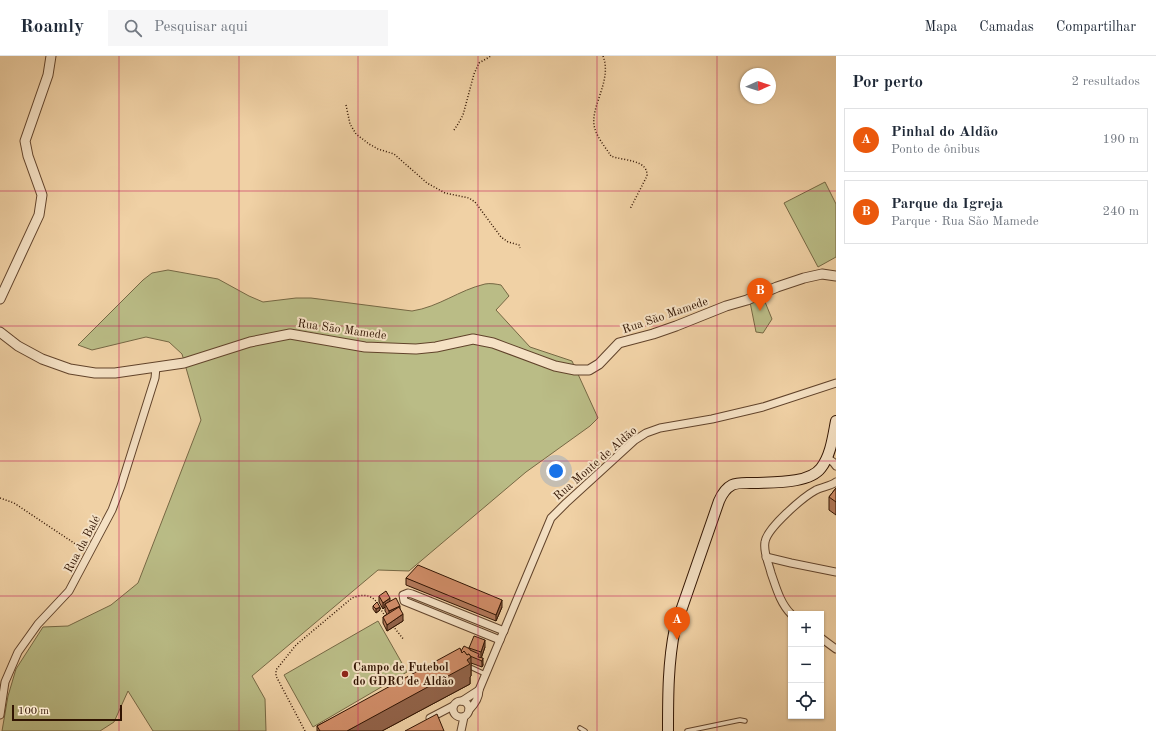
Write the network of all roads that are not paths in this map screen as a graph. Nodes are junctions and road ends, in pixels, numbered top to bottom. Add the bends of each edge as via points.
1 (51, 56) edge
2 (836, 276) edge
3 (0, 299) edge
4 (0, 332) edge
5 (156, 368) junction
6 (836, 383) edge
7 (836, 421) edge
8 (827, 458) junction
9 (836, 466) edge
10 (836, 482) edge
11 (766, 556) junction
12 (836, 572) edge
13 (789, 611) edge
14 (504, 631) junction
15 (500, 640) junction
16 (824, 640) edge
17 (836, 649) edge
18 (463, 664) edge
19 (485, 674) junction
20 (479, 690) junction
21 (462, 701) junction
22 (453, 706) junction
23 (469, 710) junction
24 (0, 715) edge
25 (464, 717) junction
26 (745, 721) dead end
27 (420, 724) edge
28 (580, 728) dead end
29 (461, 731) edge
30 (585, 731) edge
31 (668, 731) edge
32 (687, 731) edge

1 - 3 street via 48,75 25,141 42,195 39,215
2 - 5 street, Rua São Mamede via 822,274 804,278 676,326 620,343 599,364 589,370 555,366 493,343 473,339 416,349 365,347 290,334 250,342 184,363
4 - 5 street, Rua São Mamede via 18,346 42,359 70,369 115,373
5 - 24 street, Rua da Balé via 155,378 112,510 88,552 77,578 18,652 5,682
6 - 14 street, Rua Monte de Aldão via 763,407 660,428 635,440 551,518
7 - 8 main road
8 - 9 street
8 - 31 main road via 821,468 808,478 733,484 723,492 675,628 669,669
10 - 11 street via 806,496 771,530 764,544
11 - 12 street
11 - 13 street via 783,603
14 - 15 street, Rua Monte de Aldão
14 - 15 street via 412,594 403,595 404,601
15 - 19 street, Rua Monte de Aldão
16 - 17 street
18 - 19 lane
19 - 20 street, Rua Monte de Aldão
20 - 21 street
20 - 23 street, Rua Monte de Aldão via 479,695
21 - 22 street
21 - 23 street via 467,704
22 - 25 street via 456,716
22 - 27 street
23 - 25 street
25 - 29 street
26 - 32 lane
28 - 30 lane

